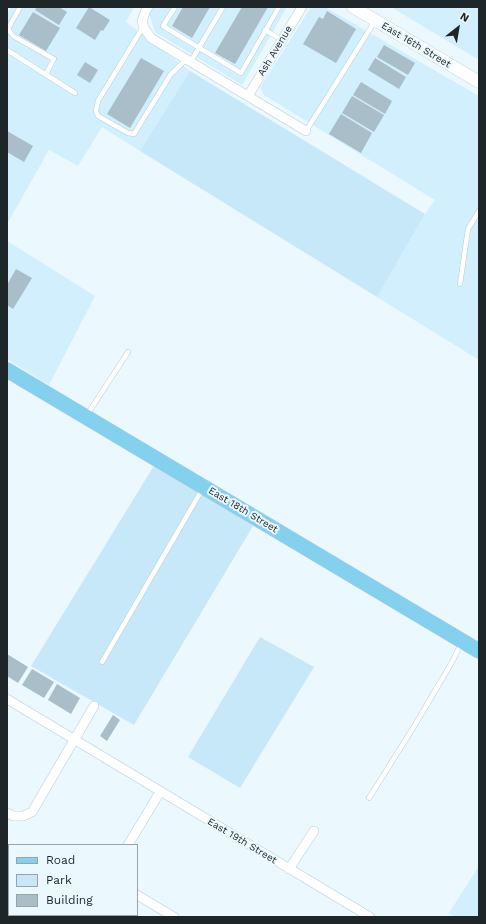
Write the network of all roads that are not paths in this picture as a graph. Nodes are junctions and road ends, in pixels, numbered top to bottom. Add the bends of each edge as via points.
1 (20, 7) edge
2 (148, 7) edge
3 (175, 7) edge
4 (223, 7) edge
5 (279, 7) edge
6 (302, 7) edge
7 (353, 7) edge
8 (375, 20) junction
9 (143, 27) junction
10 (7, 29) edge
11 (265, 30) junction
12 (282, 40) junction
13 (199, 47) junction
14 (7, 50) edge
15 (189, 60) junction
16 (46, 74) junction
17 (479, 82) edge
18 (75, 93) dead end
19 (248, 96) junction
20 (306, 131) joint
21 (479, 211) edge
22 (460, 284) dead end
23 (128, 352) dead end
24 (7, 370) edge
25 (86, 417) junction
26 (204, 487) junction
27 (463, 641) junction
28 (479, 651) edge
29 (102, 662) dead end
30 (7, 699) edge
31 (94, 706) dead end
32 (74, 740) junction
33 (160, 792) junction
34 (369, 798) dead end
35 (7, 813) edge
36 (314, 831) dead end
37 (129, 844) edge
38 (289, 869) junction
39 (138, 895) edge
40 (161, 914) edge
41 (174, 917) edge
42 (370, 917) edge

1 - 10 lane
2 - 9 street via 142,21
3 - 13 lane via 164,26
4 - 13 lane
5 - 11 lane
6 - 12 street, Ash Avenue
7 - 8 street, East 16th Street
8 - 17 street, East 16th Street
8 - 20 lane
9 - 15 street via 151,38
9 - 15 lane via 98,101 98,116 128,133 136,133 171,74
10 - 16 lane via 13,36 54,60
11 - 12 lane
11 - 13 lane via 241,72
12 - 19 street, Ash Avenue
13 - 15 lane
14 - 16 lane
15 - 19 street
16 - 18 lane
19 - 20 street
21 - 22 lane via 468,229
23 - 25 lane
24 - 25 main road, East 18th Street
25 - 26 main road, East 18th Street
26 - 27 main road, East 18th Street
26 - 29 lane
27 - 28 main road, East 18th Street
27 - 34 lane via 419,719
30 - 32 street, East 19th Street
31 - 32 street
32 - 33 street, East 19th Street
32 - 35 street via 32,812 23,816
33 - 37 street
33 - 38 street, East 19th Street
36 - 38 street
38 - 42 street, East 19th Street
39 - 40 street
40 - 41 street

